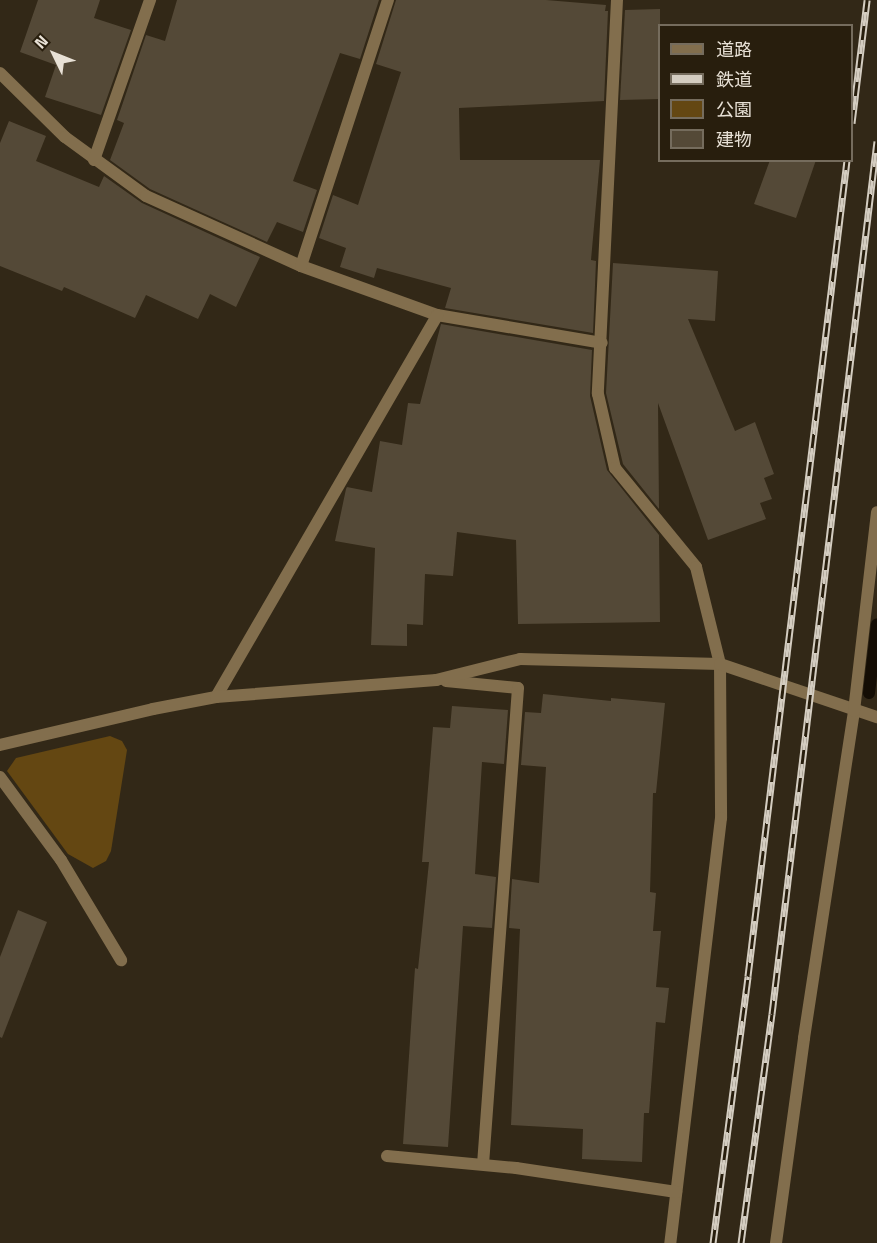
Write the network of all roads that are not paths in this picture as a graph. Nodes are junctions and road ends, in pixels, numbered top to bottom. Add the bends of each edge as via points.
1 (150, 0) edge
2 (388, 0) edge
3 (617, 0) edge
4 (0, 73) edge
5 (94, 160) junction
6 (301, 266) junction
7 (437, 315) junction
8 (602, 343) junction
9 (877, 512) edge
10 (720, 664) junction
11 (436, 680) junction
12 (216, 697) junction
13 (854, 711) junction
14 (877, 717) edge
15 (0, 745) edge
16 (0, 777) edge
17 (121, 960) dead end
18 (387, 1156) dead end
19 (483, 1164) junction
20 (676, 1192) junction
21 (670, 1243) edge
22 (776, 1243) edge

1 - 5 street
2 - 6 street
3 - 8 street
4 - 5 street
5 - 6 street via 146,196
6 - 7 street
7 - 8 street
7 - 12 street
8 - 10 street via 598,394 615,468 696,567
9 - 13 street
10 - 11 street via 520,659
10 - 13 street
10 - 20 street via 721,818
11 - 12 street
11 - 19 street via 518,688
12 - 15 street
13 - 14 street
13 - 22 street
16 - 17 street via 61,860
18 - 19 street
19 - 20 street
20 - 21 street

